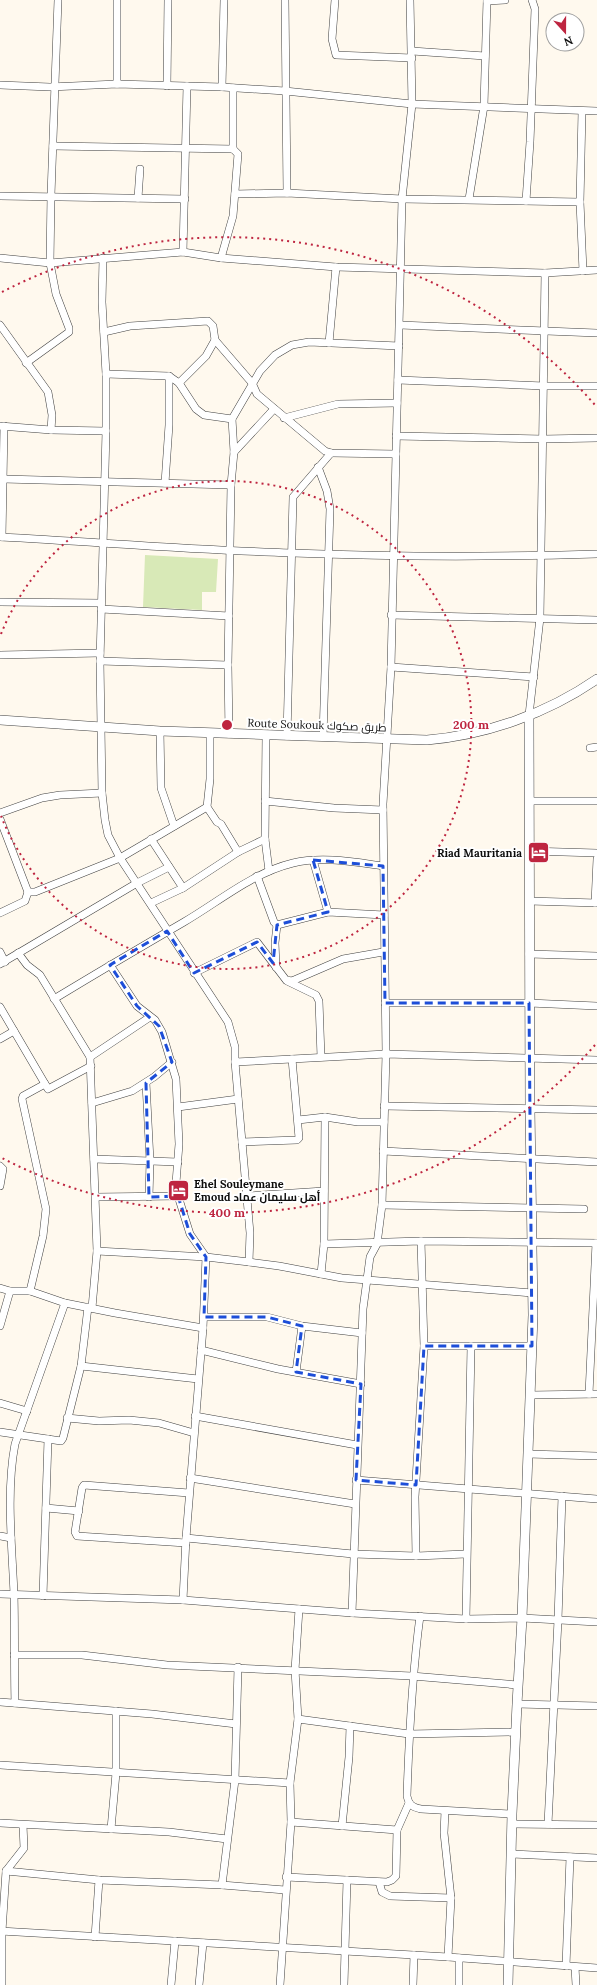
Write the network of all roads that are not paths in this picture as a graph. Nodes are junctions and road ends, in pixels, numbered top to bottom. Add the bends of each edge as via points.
1 (58, 0) edge
2 (117, 0) edge
3 (168, 0) edge
4 (224, 0) edge
5 (285, 0) edge
6 (335, 0) edge
7 (410, 0) edge
8 (505, 0) edge
9 (487, 1) edge
10 (534, 1) edge
11 (412, 54) junction
12 (485, 56) junction
13 (117, 84) junction
14 (0, 85) edge
15 (54, 86) junction
16 (168, 86) junction
17 (188, 86) junction
18 (222, 87) junction
19 (233, 88) junction
20 (285, 91) junction
21 (412, 104) junction
22 (484, 106) junction
23 (531, 110) junction
24 (582, 111) junction
25 (597, 111) edge
26 (52, 146) junction
27 (186, 149) junction
28 (233, 150) junction
29 (140, 169) dead end
30 (287, 193) junction
31 (235, 194) junction
32 (0, 196) edge
33 (51, 196) junction
34 (138, 198) junction
35 (185, 199) junction
36 (402, 199) junction
37 (470, 199) junction
38 (526, 201) junction
39 (580, 202) junction
40 (183, 252) junction
41 (0, 258) edge
42 (103, 258) junction
43 (221, 258) junction
44 (50, 263) junction
45 (336, 267) junction
46 (401, 269) junction
47 (597, 270) edge
48 (583, 271) junction
49 (545, 273) junction
50 (0, 324) edge
51 (400, 325) junction
52 (104, 332) junction
53 (543, 332) junction
54 (597, 333) edge
55 (216, 340) junction
56 (329, 343) junction
57 (399, 346) junction
58 (26, 363) junction
59 (106, 374) junction
60 (169, 376) junction
61 (398, 380) junction
62 (179, 383) junction
63 (252, 383) junction
64 (544, 386) junction
65 (597, 386) edge
66 (398, 403) junction
67 (274, 409) junction
68 (284, 418) junction
69 (232, 419) junction
70 (2, 426) edge
71 (51, 430) junction
72 (106, 431) junction
73 (396, 436) junction
74 (597, 438) edge
75 (543, 439) junction
76 (234, 452) junction
77 (331, 452) junction
78 (396, 454) junction
79 (318, 467) junction
80 (3, 479) junction
81 (105, 482) junction
82 (165, 483) junction
83 (231, 485) junction
84 (1, 537) edge
85 (103, 542) junction
86 (230, 550) junction
87 (291, 553) junction
88 (329, 554) junction
89 (597, 554) edge
90 (392, 555) junction
91 (541, 556) junction
92 (0, 602) edge
93 (101, 606) junction
94 (391, 615) junction
95 (229, 616) junction
96 (540, 618) junction
97 (597, 620) edge
98 (0, 654) edge
99 (100, 657) junction
100 (228, 665) junction
101 (391, 667) junction
102 (534, 677) junction
103 (597, 679) edge
104 (529, 715) junction
105 (0, 720) edge
106 (102, 728) junction
107 (160, 731) junction
108 (210, 733) junction
109 (229, 734) junction
110 (266, 735) junction
111 (287, 736) junction
112 (323, 737) junction
113 (387, 739) junction
114 (102, 794) junction
115 (265, 801) junction
116 (529, 801) junction
117 (597, 801) edge
118 (207, 807) junction
119 (383, 810) junction
120 (0, 813) edge
121 (0, 819) edge
122 (174, 826) junction
123 (151, 839) junction
124 (265, 839) junction
125 (529, 851) junction
126 (238, 852) junction
127 (597, 853) edge
128 (120, 858) junction
129 (597, 859) edge
130 (313, 860) junction
131 (383, 866) junction
132 (169, 867) junction
133 (268, 871) junction
134 (257, 876) junction
135 (137, 883) junction
136 (183, 888) junction
137 (28, 892) junction
138 (529, 901) junction
139 (151, 903) junction
140 (596, 903) edge
141 (328, 912) junction
142 (0, 914) edge
143 (384, 915) junction
144 (277, 925) junction
145 (167, 931) junction
146 (0, 952) edge
147 (383, 952) junction
148 (18, 953) junction
149 (529, 954) junction
150 (597, 956) edge
151 (2, 963) edge
152 (110, 965) junction
153 (276, 967) junction
154 (194, 973) junction
155 (286, 980) junction
156 (54, 999) junction
157 (385, 1003) junction
158 (529, 1003) junction
159 (597, 1006) edge
160 (0, 1007) edge
161 (150, 1017) junction
162 (14, 1031) junction
163 (0, 1039) edge
164 (386, 1054) junction
165 (90, 1057) junction
166 (321, 1058) junction
167 (529, 1058) junction
168 (292, 1059) junction
169 (597, 1060) edge
170 (172, 1062) junction
171 (235, 1062) junction
172 (91, 1066) junction
173 (146, 1083) junction
174 (45, 1084) junction
175 (238, 1099) junction
176 (92, 1103) junction
177 (384, 1106) junction
178 (178, 1107) junction
179 (530, 1109) junction
180 (597, 1110) edge
181 (325, 1117) junction
182 (298, 1120) junction
183 (384, 1122) junction
184 (242, 1142) junction
185 (383, 1151) junction
186 (530, 1158) junction
187 (94, 1159) junction
188 (150, 1161) junction
189 (178, 1162) junction
190 (597, 1162) edge
191 (0, 1166) edge
192 (0, 1186) edge
193 (324, 1191) junction
194 (178, 1196) junction
195 (247, 1196) junction
196 (148, 1197) junction
197 (96, 1198) junction
198 (382, 1205) junction
199 (531, 1208) junction
200 (584, 1209) dead end
201 (421, 1241) junction
202 (531, 1241) junction
203 (596, 1243) edge
204 (324, 1244) junction
205 (377, 1244) junction
206 (97, 1251) junction
207 (206, 1256) junction
208 (249, 1262) junction
209 (321, 1274) junction
210 (367, 1280) junction
211 (422, 1284) junction
212 (0, 1288) edge
213 (10, 1291) junction
214 (30, 1291) junction
215 (532, 1293) junction
216 (65, 1303) junction
217 (594, 1304) edge
218 (90, 1308) junction
219 (204, 1317) junction
220 (0, 1326) edge
221 (302, 1326) junction
222 (203, 1328) junction
223 (362, 1333) junction
224 (424, 1346) junction
225 (471, 1346) junction
226 (532, 1346) junction
227 (201, 1350) junction
228 (81, 1366) junction
229 (296, 1372) junction
230 (198, 1379) junction
231 (361, 1384) junction
232 (589, 1394) junction
233 (597, 1394) edge
234 (530, 1395) junction
235 (0, 1403) edge
236 (27, 1411) junction
237 (195, 1416) junction
238 (67, 1418) junction
239 (0, 1432) edge
240 (194, 1432) junction
241 (18, 1434) junction
242 (48, 1439) junction
243 (357, 1445) junction
244 (528, 1454) junction
245 (597, 1456) edge
246 (190, 1478) junction
247 (356, 1480) junction
248 (416, 1485) junction
249 (467, 1489) junction
250 (189, 1493) junction
251 (526, 1494) junction
252 (562, 1496) junction
253 (597, 1499) edge
254 (355, 1504) junction
255 (46, 1508) junction
256 (79, 1511) junction
257 (0, 1536) edge
258 (11, 1538) junction
259 (186, 1541) junction
260 (353, 1554) junction
261 (466, 1554) junction
262 (416, 1556) junction
263 (0, 1594) edge
264 (14, 1595) junction
265 (43, 1596) junction
266 (183, 1600) junction
267 (299, 1609) junction
268 (352, 1613) junction
269 (420, 1616) junction
270 (522, 1618) junction
271 (466, 1619) junction
272 (558, 1620) junction
273 (597, 1622) edge
274 (14, 1655) junction
275 (238, 1667) junction
276 (295, 1670) junction
277 (412, 1676) junction
278 (518, 1685) junction
279 (0, 1702) edge
280 (15, 1703) junction
281 (517, 1704) junction
282 (554, 1705) junction
283 (597, 1706) edge
284 (116, 1711) junction
285 (298, 1719) junction
286 (236, 1724) junction
287 (350, 1726) junction
288 (516, 1732) junction
289 (409, 1734) junction
290 (0, 1765) edge
291 (116, 1773) junction
292 (235, 1780) junction
293 (290, 1784) junction
294 (409, 1803) junction
295 (445, 1811) junction
296 (512, 1814) junction
297 (291, 1822) junction
298 (0, 1823) edge
299 (23, 1824) junction
300 (512, 1824) junction
301 (548, 1824) junction
302 (597, 1825) edge
303 (342, 1826) junction
304 (111, 1829) junction
305 (397, 1830) junction
306 (227, 1839) junction
307 (512, 1854) junction
308 (570, 1857) junction
309 (597, 1858) edge
310 (6, 1871) junction
311 (286, 1876) junction
312 (99, 1880) junction
313 (347, 1880) junction
314 (379, 1882) junction
315 (222, 1885) junction
316 (285, 1890) junction
317 (451, 1898) junction
318 (1, 1931) edge
319 (96, 1937) junction
320 (175, 1941) junction
321 (203, 1943) junction
322 (283, 1948) junction
323 (345, 1951) junction
324 (414, 1955) junction
325 (448, 1957) junction
326 (460, 1958) junction
327 (509, 1962) junction
328 (566, 1966) junction
329 (575, 1966) junction
330 (597, 1968) edge
331 (2, 1985) edge
332 (171, 1985) edge
333 (199, 1985) edge
334 (280, 1985) edge
335 (344, 1985) edge
336 (413, 1985) edge
337 (459, 1985) edge
338 (508, 1985) edge
339 (576, 1985) edge

1 - 15 street
2 - 13 street
3 - 16 street
4 - 18 street
5 - 20 street
6 - 11 street via 332,39 336,55
7 - 11 street
8 - 9 street
9 - 12 street
10 - 23 street
11 - 12 street
11 - 21 street
12 - 22 street
13 - 15 street
13 - 16 street
14 - 15 street
15 - 26 street
16 - 17 street
17 - 18 street
17 - 27 street
18 - 19 street
19 - 20 street
19 - 28 street
20 - 21 street
20 - 30 street
21 - 22 street
21 - 36 street
22 - 23 street
22 - 37 street
23 - 24 street
23 - 38 street
24 - 25 street
24 - 39 street
26 - 27 street
26 - 33 street
27 - 28 street
27 - 35 street
28 - 31 street via 238,154
29 - 34 street
30 - 31 street
30 - 36 street
31 - 43 street via 233,216
32 - 33 street
33 - 34 street
33 - 44 street
34 - 35 street
35 - 40 street
36 - 37 street
36 - 46 street
37 - 38 street
38 - 39 street
39 - 48 street
40 - 42 street
40 - 43 street
41 - 44 street
42 - 44 street
42 - 52 street
43 - 45 street
44 - 58 street via 56,294 69,332
45 - 46 street
45 - 56 street
46 - 49 street
46 - 51 street
47 - 48 street
48 - 49 street
49 - 53 street
50 - 58 street
51 - 53 street
51 - 57 street
52 - 55 street via 130,326 208,321 213,326
52 - 59 street
53 - 54 street
53 - 64 street
55 - 62 street via 206,356
55 - 63 street
56 - 57 street
56 - 63 street via 301,342 292,345 268,362
57 - 61 street
58 - 71 street via 45,387 50,399
59 - 60 street
59 - 72 street
60 - 62 street
60 - 82 street
61 - 64 street
61 - 66 street
62 - 69 street via 196,409 204,415
63 - 67 street via 257,394
63 - 69 street
64 - 65 street
64 - 75 street
66 - 68 street via 338,404
66 - 73 street
67 - 68 street
67 - 76 street
68 - 77 street via 319,447
69 - 76 street
70 - 71 street
70 - 80 street
71 - 72 street
72 - 81 street
73 - 75 street
73 - 78 street
74 - 75 street
75 - 91 street
76 - 83 street
77 - 78 street
77 - 79 street
78 - 90 street
79 - 87 street via 293,494
79 - 88 street via 327,491 330,509
80 - 81 street
80 - 84 street
81 - 82 street
81 - 85 street
82 - 83 street
83 - 86 street
84 - 85 street
85 - 86 street
85 - 93 street
86 - 87 street
86 - 95 street
87 - 88 street
87 - 111 street
88 - 90 street
88 - 112 street
89 - 91 street
90 - 91 street
90 - 94 street
91 - 96 street
92 - 93 street
93 - 95 street
93 - 99 street
94 - 96 street
94 - 101 street
95 - 100 street
96 - 97 street
96 - 102 street
98 - 99 street
99 - 100 street
99 - 106 street
100 - 109 street
101 - 102 street
101 - 113 street
102 - 104 street
103 - 104 street, Route Soukouk طريق صكوك via 574,694
104 - 113 street, Route Soukouk طريق صكوك via 478,733 453,738
104 - 116 street
105 - 106 street, Route Soukouk طريق صكوك
106 - 107 street, Route Soukouk طريق صكوك
106 - 114 street
107 - 108 street, Route Soukouk طريق صكوك
107 - 122 street via 161,788
108 - 109 street, Route Soukouk طريق صكوك
108 - 118 street
109 - 110 street, Route Soukouk طريق صكوك
110 - 111 street, Route Soukouk طريق صكوك
110 - 115 street
111 - 112 street, Route Soukouk طريق صكوك
112 - 113 street, Route Soukouk طريق صكوك
113 - 119 street
114 - 120 street via 42,798
114 - 128 street via 108,834
115 - 119 street
115 - 124 street
116 - 117 street
116 - 125 street
118 - 122 street
118 - 126 street
119 - 131 street
121 - 137 street
122 - 123 street
123 - 128 street
123 - 132 street
124 - 126 street
124 - 133 street
125 - 127 street
125 - 138 street
126 - 136 street
128 - 135 street
128 - 137 street via 35,892
129 - 140 street
130 - 131 street
130 - 133 street
130 - 141 street
131 - 143 street
132 - 135 street
132 - 136 street
133 - 134 street
134 - 144 street
134 - 145 street
135 - 139 street
135 - 148 street
136 - 139 street
137 - 142 street via 25,901
138 - 140 street
138 - 149 street
139 - 145 street
141 - 143 street
141 - 144 street
143 - 147 street
144 - 153 street
145 - 152 street
145 - 154 street
146 - 151 street
147 - 155 street via 343,959 299,979
147 - 157 street
148 - 151 street
148 - 156 street via 27,965 37,972
149 - 150 street
149 - 158 street
152 - 156 street
152 - 161 street via 136,1006
153 - 154 street via 257,942
153 - 155 street
154 - 171 street via 228,1022 235,1047
155 - 166 street via 316,994 319,1001
156 - 165 street
157 - 158 street
157 - 164 street
158 - 159 street
158 - 167 street
160 - 162 street
161 - 165 street
161 - 170 street via 162,1032
162 - 163 street
162 - 174 street
164 - 166 street
164 - 167 street
164 - 177 street
165 - 172 street
166 - 168 street
167 - 169 street
167 - 179 street
168 - 171 street
168 - 182 street
170 - 173 street
170 - 178 street
171 - 175 street
172 - 174 street via 51,1089 48,1090
172 - 176 street
173 - 176 street via 132,1091
173 - 188 street
174 - 214 street via 22,1099 46,1209 43,1236
175 - 178 street
175 - 184 street
176 - 187 street
177 - 179 street
177 - 183 street
178 - 189 street
179 - 180 street
179 - 186 street
181 - 182 street
181 - 183 street via 358,1122
181 - 193 street
182 - 184 street via 300,1134 297,1140
183 - 185 street
184 - 195 street
185 - 186 street
185 - 198 street
186 - 190 street
186 - 199 street
187 - 188 street
187 - 197 street
188 - 189 street
188 - 196 street
189 - 194 street
191 - 192 street via 3,1169
193 - 195 street
193 - 204 street
194 - 196 street
194 - 207 street via 190,1234
195 - 208 street
196 - 197 street
197 - 206 street
198 - 199 street
198 - 205 street
199 - 200 street
199 - 202 street
201 - 202 street
201 - 205 street
201 - 211 street
202 - 203 street
202 - 215 street
203 - 217 street
204 - 205 street
204 - 209 street
205 - 210 street via 370,1257
206 - 207 street
206 - 218 street
207 - 208 street
207 - 219 street
208 - 209 street
209 - 210 street
210 - 211 street
210 - 223 street
211 - 215 street
211 - 224 street
212 - 213 street
213 - 214 street
213 - 220 street
214 - 216 street
215 - 226 street
216 - 218 street
216 - 236 street
217 - 232 street
218 - 222 street
218 - 228 street
219 - 221 street via 267,1317
219 - 222 street
221 - 223 street
221 - 229 street
222 - 227 street
223 - 231 street
224 - 225 street
224 - 248 street
225 - 226 street
225 - 249 street
226 - 234 street
227 - 229 street
227 - 230 street
228 - 230 street
228 - 238 street
229 - 231 street
230 - 237 street
231 - 243 street
232 - 233 street
232 - 234 street
234 - 244 street
235 - 236 street
236 - 241 street
237 - 240 street
237 - 243 street
238 - 240 street via 158,1423
238 - 242 street via 64,1438 61,1441
239 - 241 street
240 - 246 street
241 - 242 street
241 - 258 street via 12,1459
242 - 255 street
243 - 247 street
244 - 245 street
244 - 251 street
246 - 250 street
246 - 254 street
247 - 248 street
247 - 254 street
248 - 249 street
248 - 262 street
249 - 251 street
249 - 261 street
250 - 256 street via 88,1485 82,1488
250 - 259 street
251 - 252 street
251 - 270 street
252 - 253 street
252 - 272 street
254 - 260 street
255 - 256 street
255 - 265 street
256 - 259 street via 75,1532 77,1536
257 - 258 street
258 - 264 street
259 - 260 street
259 - 266 street
260 - 262 street
260 - 268 street
261 - 262 street
261 - 271 street
263 - 264 street
264 - 265 street
264 - 274 street
265 - 266 street
266 - 267 street
267 - 268 street
267 - 276 street
268 - 269 street
269 - 271 street
269 - 277 street
270 - 271 street
270 - 272 street
270 - 278 street
272 - 273 street
272 - 282 street
274 - 275 street via 82,1655 167,1665
274 - 280 street
275 - 276 street
275 - 286 street
276 - 277 street
276 - 285 street
277 - 278 street
277 - 289 street
278 - 281 street
279 - 280 street
280 - 284 street
281 - 282 street
281 - 288 street
282 - 283 street
282 - 301 street
284 - 286 street
284 - 291 street
285 - 287 street
285 - 293 street
286 - 292 street
287 - 289 street
287 - 303 street
288 - 289 street
288 - 296 street
289 - 294 street
290 - 291 street
291 - 292 street
291 - 304 street
292 - 293 street
292 - 306 street
293 - 297 street
294 - 295 street via 414,1808
294 - 305 street
295 - 296 street
295 - 317 street via 444,1833
296 - 300 street
297 - 303 street
297 - 311 street
298 - 299 street
299 - 304 street
299 - 310 street via 24,1848
300 - 301 street
300 - 307 street
301 - 302 street
303 - 305 street
304 - 306 street
305 - 314 street via 396,1876 392,1880
306 - 315 street
307 - 308 street
307 - 327 street
308 - 309 street
308 - 328 street
310 - 312 street
310 - 318 street
311 - 313 street
311 - 316 street
312 - 315 street
312 - 319 street
313 - 314 street
313 - 323 street
314 - 317 street via 382,1892 390,1896
315 - 316 street
316 - 322 street
317 - 325 street
318 - 319 street
318 - 331 street
319 - 320 street
320 - 321 street
320 - 332 street
321 - 322 street
321 - 333 street
322 - 323 street
322 - 334 street
323 - 324 street
323 - 335 street
324 - 325 street
324 - 336 street
325 - 326 street
326 - 327 street
326 - 337 street
327 - 328 street
327 - 338 street
328 - 329 street
329 - 330 street
329 - 339 street

